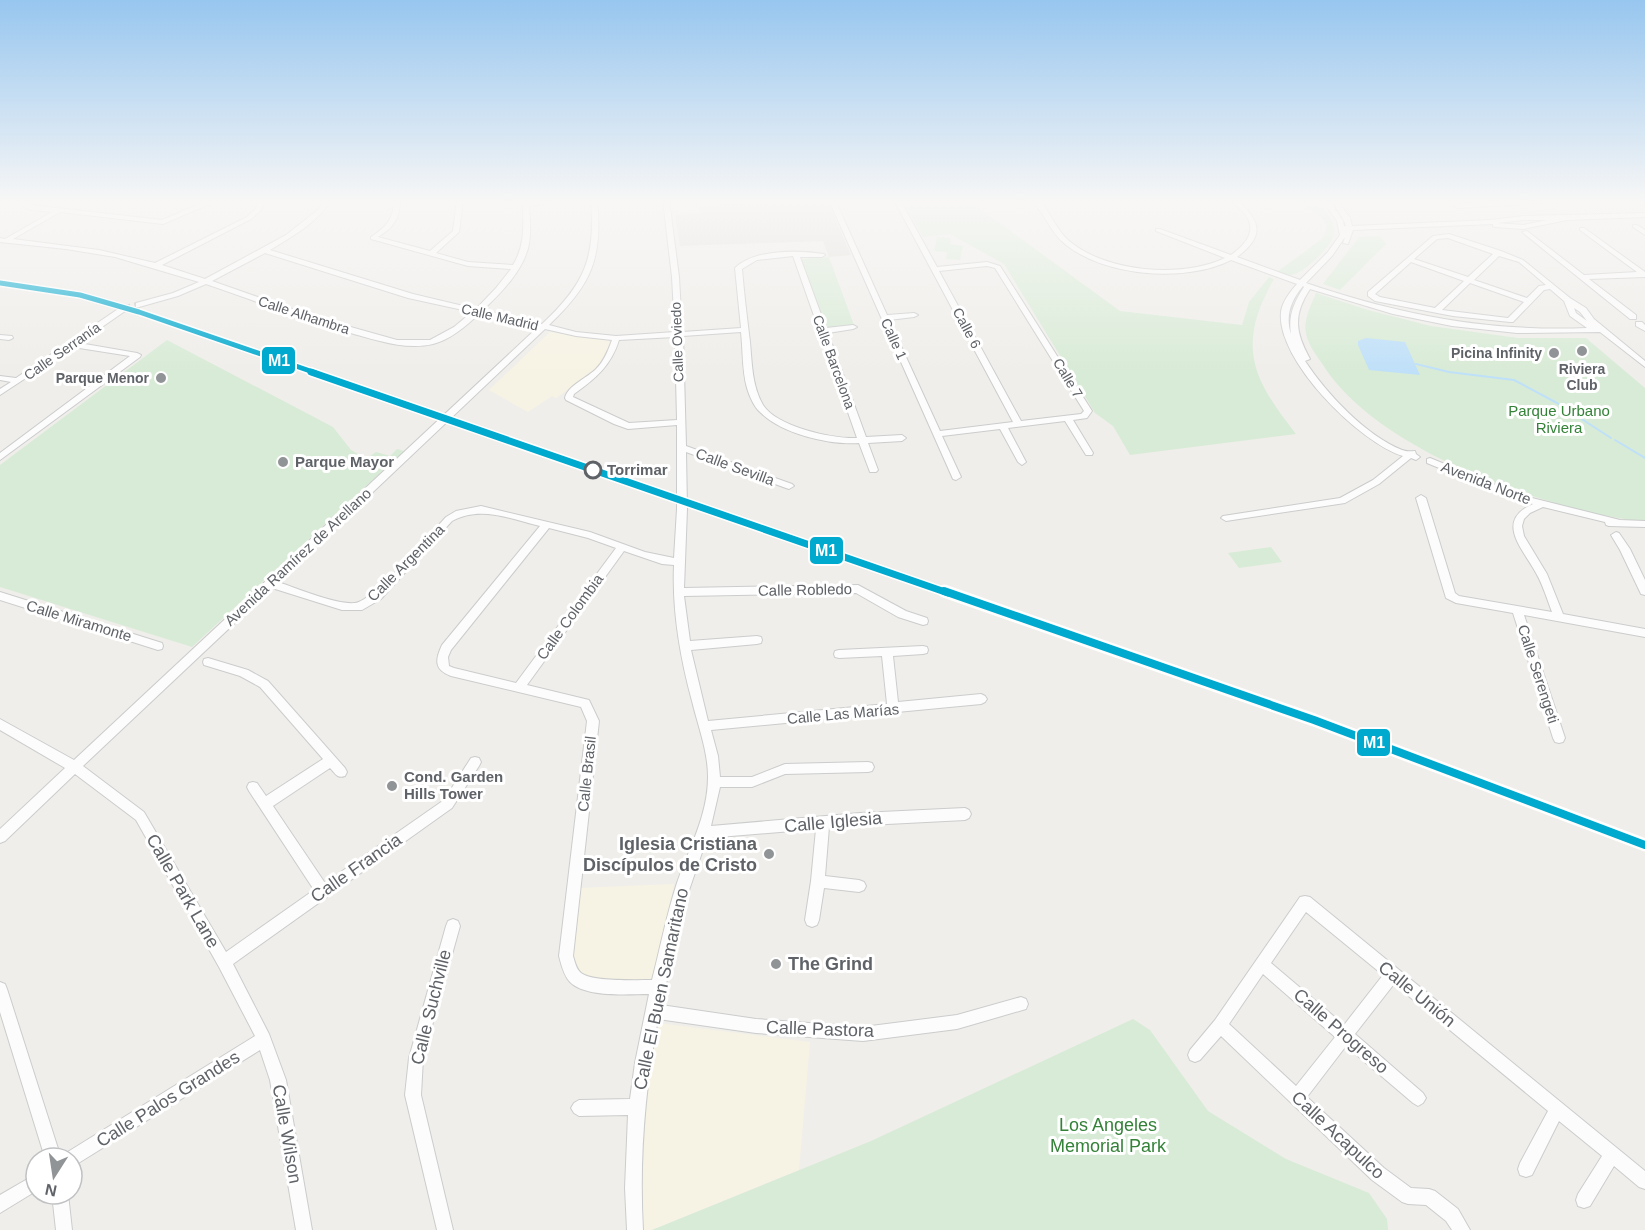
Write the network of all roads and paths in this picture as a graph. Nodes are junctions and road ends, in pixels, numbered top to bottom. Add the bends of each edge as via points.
1 (121, 257) edge
2 (172, 257) edge
3 (249, 257) edge
4 (287, 257) edge
5 (444, 257) edge
6 (521, 257) edge
7 (593, 257) edge
8 (674, 257) edge
9 (768, 257) edge
10 (797, 257) edge
11 (858, 257) edge
12 (929, 257) edge
13 (1097, 257) edge
14 (1327, 257) edge
15 (1414, 257) edge
16 (1493, 257) edge
17 (1512, 257) edge
18 (1557, 257) edge
19 (1621, 257) edge
20 (1231, 258) joint
21 (1411, 260) junction
22 (155, 266) junction
23 (516, 267) junction
24 (936, 270) junction
25 (1645, 275) edge
26 (1583, 278) junction
27 (1468, 280) junction
28 (204, 282) junction
29 (1305, 284) junction
30 (1552, 287) junction
31 (1528, 301) junction
32 (139, 305) tunnel mouth
33 (124, 309) tunnel mouth
34 (476, 311) junction
35 (1436, 311) junction
36 (914, 315) dead end
37 (885, 318) junction
38 (1639, 323) edge
39 (853, 327) dead end
40 (543, 328) junction
41 (744, 330) junction
42 (1599, 330) junction
43 (823, 331) junction
44 (678, 335) junction
45 (0, 337) edge
46 (9, 338) dead end
47 (616, 338) junction
48 (71, 344) junction
49 (1645, 365) edge
50 (1645, 372) edge
51 (0, 378) edge
52 (18, 381) junction
53 (0, 393) edge
54 (1068, 418) junction
55 (680, 422) junction
56 (1018, 424) junction
57 (1003, 426) junction
58 (937, 434) junction
59 (902, 438) dead end
60 (862, 441) junction
61 (681, 447) junction
62 (1089, 453) dead end
63 (0, 457) edge
64 (1430, 461) dead end
65 (1022, 462) dead end
66 (873, 470) dead end
67 (956, 477) dead end
68 (789, 486) dead end
69 (1421, 498) dead end
70 (1537, 506) junction
71 (1226, 518) dead end
72 (547, 524) junction
73 (1645, 524) edge
74 (1616, 535) dead end
75 (622, 547) junction
76 (680, 562) junction
77 (270, 583) junction
78 (1645, 591) edge
79 (679, 592) junction
80 (0, 596) edge
81 (1517, 610) junction
82 (1559, 618) junction
83 (923, 621) dead end
84 (1645, 633) edge
85 (757, 640) dead end
86 (158, 646) dead end
87 (686, 646) junction
88 (923, 650) dead end
89 (886, 652) junction
90 (839, 654) dead end
91 (207, 662) dead end
92 (519, 687) junction
93 (981, 699) dead end
94 (894, 709) junction
95 (0, 724) edge
96 (705, 726) junction
97 (1559, 738) dead end
98 (330, 761) junction
99 (475, 762) dead end
100 (75, 767) junction
101 (868, 767) dead end
102 (341, 772) dead end
103 (715, 782) junction
104 (253, 787) dead end
105 (264, 804) junction
106 (965, 814) dead end
107 (823, 824) junction
108 (702, 833) junction
109 (0, 837) edge
110 (818, 881) junction
111 (859, 886) dead end
112 (323, 892) junction
113 (812, 920) dead end
114 (453, 926) dead end
115 (224, 962) junction
116 (1262, 964) junction
117 (1394, 974) junction
118 (658, 987) junction
119 (0, 989) edge
120 (1021, 1004) dead end
121 (652, 1011) junction
122 (1220, 1025) junction
123 (1346, 1035) junction
124 (264, 1038) junction
125 (1195, 1055) dead end
126 (1298, 1098) junction
127 (1418, 1098) dead end
128 (636, 1107) junction
129 (579, 1108) dead end
130 (1557, 1109) junction
131 (49, 1146) edge
132 (84, 1151) edge
133 (1612, 1154) junction
134 (1526, 1169) dead end
135 (1645, 1181) edge
136 (24, 1190) edge
137 (1584, 1200) dead end
138 (0, 1205) edge
139 (61, 1206) edge
140 (64, 1230) edge
141 (304, 1230) edge
142 (445, 1230) edge
143 (635, 1230) edge
144 (1462, 1230) edge

1 - 22 street, Calle Alhambra
2 - 22 street
3 - 28 street
4 - 34 street, Calle Madrid via 411,296
5 - 23 street via 468,264
6 - 23 street, Calle Alhambra
7 - 40 street, Avenida Ramírez de Arellano via 574,294
8 - 44 street, Calle Oviedo
9 - 41 street via 749,259 738,268
10 - 43 street, Calle Barcelona
11 - 37 street, Calle 1
12 - 24 street, Calle 6
13 - 20 street via 1143,270 1178,271 1204,268
14 - 29 street
15 - 21 street
16 - 27 street
17 - 30 street
18 - 26 street
19 - 25 street
20 - 29 street
21 - 27 street
21 - 35 street via 1371,294 1378,299
22 - 28 street, Calle Alhambra
23 - 34 street, Calle Alhambra
24 - 54 street, Calle 7 via 987,264 998,267 1087,408 1087,414
24 - 56 street, Calle 6
25 - 26 street
26 - 38 street
27 - 31 street
27 - 35 street
28 - 32 street via 168,298
28 - 34 street, Calle Alhambra via 318,321 408,343 444,338
29 - 42 street via 1442,322 1505,330
29 - 71 street via 1288,303 1283,322 1298,360 1351,419 1380,441 1412,455 1342,501
30 - 31 street via 1542,288
30 - 42 street
31 - 35 street via 1510,320
33 - 48 street, Calle Serranía
34 - 40 street, Calle Madrid
36 - 37 street
37 - 58 street, Calle 1
39 - 43 street
40 - 47 street, Calle Madrid
40 - 77 street, Avenida Ramírez de Arellano
41 - 44 street, Calle Madrid
41 - 60 street via 751,388 762,409 801,432
42 - 49 street
42 - 50 street
43 - 60 street, Calle Barcelona
44 - 47 street, Calle Madrid
44 - 55 street, Calle Oviedo
45 - 46 street
47 - 55 street via 598,374 570,393 569,398 628,426
48 - 52 street, Calle Serranía
48 - 63 street via 137,355
51 - 52 street
52 - 53 street, Calle Serranía
54 - 56 street, Calle 7
54 - 62 street
55 - 61 street, Calle Oviedo
56 - 57 street, Calle 7
57 - 58 street, Calle 7
57 - 65 street
58 - 67 street, Calle 1
59 - 60 street
60 - 66 street, Calle Barcelona
61 - 68 street, Calle Sevilla
61 - 76 street, Calle El Buen Samaritano
64 - 70 street, Avenida Norte
69 - 81 street via 1450,595
70 - 73 street, Avenida Norte via 1568,517
70 - 82 street via 1520,517 1518,536 1544,577
72 - 75 street, Calle Argentina
72 - 77 street, Calle Argentina via 481,509 459,513 377,596 358,607 342,606
72 - 92 street, Calle Brasil via 446,648 443,657 444,668 451,672
74 - 78 street
75 - 76 street, Calle Argentina
75 - 92 street, Calle Colombia
76 - 79 street, Calle El Buen Samaritano
77 - 100 street, Avenida Ramírez de Arellano
79 - 83 street, Calle Robledo via 858,589
79 - 87 street, Calle El Buen Samaritano
80 - 86 street, Calle Miramonte
81 - 82 street
81 - 97 street, Calle Serengeti
82 - 84 street
85 - 87 street
87 - 96 street, Calle El Buen Samaritano
88 - 89 street
89 - 90 street
89 - 94 street
91 - 98 street via 244,673 264,684
92 - 118 street, Calle Brasil via 585,703 593,722 567,948 569,968 576,978 590,984
93 - 94 street, Calle Las Marías
94 - 96 street, Calle Las Marías
95 - 100 street, Calle Park Lane
96 - 103 street, Calle El Buen Samaritano
98 - 102 street
98 - 105 street
99 - 112 street, Calle Francia via 448,804
100 - 109 street, Avenida Ramírez de Arellano
100 - 115 street, Calle Park Lane via 140,816
101 - 103 street via 785,769 752,782
103 - 108 street, Calle El Buen Samaritano
104 - 105 street
105 - 112 street
106 - 107 street, Calle Iglesia
107 - 108 street, Calle Iglesia
107 - 110 street
108 - 118 street, Calle El Buen Samaritano via 679,896
110 - 111 street
110 - 113 street
112 - 115 street, Calle Francia
114 - 142 street, Calle Suchville via 416,1058 413,1095
115 - 124 street, Calle Park Lane
116 - 117 street, Calle Unión via 1305,902
116 - 122 street, Calle Unión
116 - 123 street, Calle Progreso
117 - 123 street
117 - 130 street, Calle Unión
118 - 121 street, Calle El Buen Samaritano
119 - 131 street
120 - 121 street, Calle Pastora via 957,1022 863,1034 756,1026
121 - 128 street, Calle El Buen Samaritano
122 - 125 street, Calle Unión
122 - 126 street, Calle Acapulco
123 - 126 street
123 - 127 street, Calle Progreso
124 - 132 street, Calle Palos Grandes
124 - 141 street, Calle Wilson via 278,1080
126 - 144 street, Calle Acapulco via 1378,1174 1408,1196 1428,1197 1452,1215
128 - 129 street
128 - 143 street, Calle El Buen Samaritano
130 - 133 street, Calle Unión
130 - 134 street
133 - 135 street, Calle Unión
133 - 137 street
136 - 138 street
139 - 140 street

